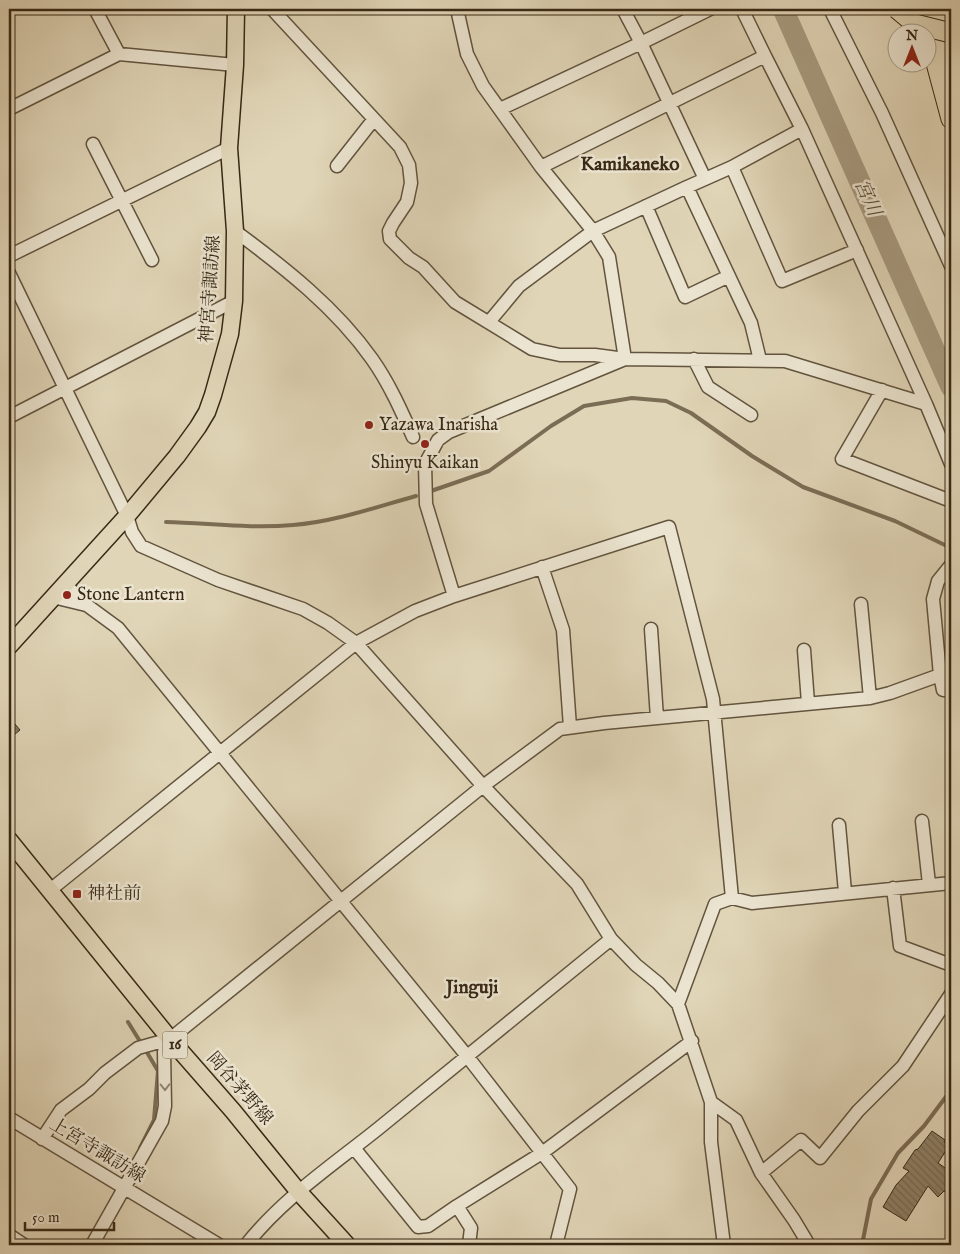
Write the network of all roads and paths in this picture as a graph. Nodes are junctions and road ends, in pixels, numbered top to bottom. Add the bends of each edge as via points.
1 (95, 9) edge
2 (236, 9) edge
3 (272, 9) edge
4 (457, 9) edge
5 (623, 9) edge
6 (710, 9) edge
7 (742, 9) edge
8 (830, 9) edge
9 (896, 9) edge
10 (927, 9) edge
11 (941, 9) edge
12 (951, 23) edge
13 (951, 33) edge
14 (641, 43) junction
15 (119, 54) junction
16 (764, 56) junction
17 (235, 64) junction
18 (951, 67) edge
19 (670, 102) junction
20 (9, 109) edge
21 (500, 109) junction
22 (374, 119) junction
23 (951, 119) edge
24 (802, 129) junction
25 (93, 144) dead end
26 (230, 148) junction
27 (337, 166) dead end
28 (732, 167) junction
29 (541, 168) junction
30 (705, 179) junction
31 (688, 187) junction
32 (122, 201) junction
33 (646, 206) junction
34 (235, 231) junction
35 (593, 231) junction
36 (858, 250) junction
37 (9, 256) edge
38 (152, 260) dead end
39 (951, 266) edge
40 (9, 273) edge
41 (729, 276) junction
42 (234, 301) junction
43 (489, 322) junction
44 (625, 359) junction
45 (694, 359) junction
46 (760, 360) junction
47 (66, 388) junction
48 (882, 390) junction
49 (926, 404) junction
50 (751, 416) dead end
51 (9, 418) edge
52 (413, 437) dead end
53 (951, 464) edge
54 (951, 501) edge
55 (127, 516) junction
56 (951, 565) edge
57 (542, 568) junction
58 (65, 584) junction
59 (454, 596) junction
60 (53, 598) junction
61 (861, 604) dead end
62 (88, 606) junction
63 (651, 629) dead end
64 (356, 643) junction
65 (9, 646) edge
66 (804, 650) dead end
67 (946, 673) edge
68 (951, 689) edge
69 (870, 698) junction
70 (808, 703) junction
71 (716, 713) junction
72 (657, 718) junction
73 (570, 727) junction
74 (219, 753) junction
75 (483, 786) junction
76 (922, 821) dead end
77 (839, 825) dead end
78 (9, 840) edge
79 (951, 883) edge
80 (929, 884) junction
81 (893, 888) junction
82 (49, 891) junction
83 (845, 892) junction
84 (732, 898) junction
85 (340, 903) junction
86 (611, 939) junction
87 (951, 965) edge
88 (951, 994) edge
89 (678, 1004) junction
90 (170, 1039) junction
91 (692, 1041) junction
92 (467, 1056) junction
93 (711, 1102) junction
94 (9, 1118) edge
95 (42, 1139) junction
96 (354, 1148) junction
97 (542, 1153) junction
98 (761, 1173) junction
99 (126, 1188) junction
100 (298, 1191) junction
101 (457, 1206) junction
102 (9, 1235) edge
103 (24, 1245) edge
104 (92, 1245) edge
105 (219, 1245) edge
106 (246, 1245) edge
107 (347, 1245) edge
108 (469, 1245) edge
109 (556, 1245) edge
110 (724, 1245) edge
111 (809, 1245) edge

1 - 15 street
2 - 17 main road, 神宮寺諏訪線
3 - 22 street
4 - 21 street via 467,54 483,86
5 - 14 street
6 - 14 street
7 - 16 street
8 - 39 street
9 - 12 highway
9 - 13 highway, bridge via 914,24
10 - 23 highway via 929,37
11 - 18 highway
14 - 19 street
14 - 21 street
15 - 17 street
15 - 20 street
16 - 19 street
16 - 24 street
17 - 26 main road, 神宮寺諏訪線
19 - 29 street
19 - 30 street
21 - 29 street
22 - 27 street
22 - 43 street via 400,147 409,165 408,202 392,223 390,239 409,258 424,267 454,302
24 - 28 street
24 - 36 street
25 - 32 street
26 - 32 street
26 - 34 main road, 神宮寺諏訪線
28 - 30 street
28 - 36 street via 782,281
29 - 35 street
30 - 31 street
31 - 33 street
31 - 41 street
32 - 37 street
32 - 38 street
33 - 35 street
33 - 41 street via 685,297
34 - 42 main road, 神宮寺諏訪線
34 - 52 street via 325,304 351,332 391,390
35 - 43 street via 519,286
35 - 44 street via 609,257
36 - 49 street
40 - 47 street
41 - 46 street via 751,323
42 - 47 street
42 - 55 main road, 神宮寺諏訪線 via 227,351 206,412 188,442
43 - 44 street via 532,349 560,355
44 - 45 street
44 - 59 street via 449,432 438,440 425,464 426,504
45 - 46 street
45 - 50 street via 708,387
46 - 48 street via 785,361
47 - 51 street
47 - 55 street
48 - 49 street
48 - 54 street via 842,459
49 - 53 street
55 - 58 main road, 神宮寺諏訪線
55 - 64 street via 132,532 142,546 218,580 303,610 328,622
56 - 67 street via 938,581 933,599
57 - 59 street
57 - 71 street via 669,527
57 - 73 street via 563,630
58 - 60 main road, 神宮寺諏訪線
58 - 62 street
59 - 64 street
60 - 62 street
60 - 65 main road, 神宮寺諏訪線
61 - 69 street
62 - 74 street via 118,628
63 - 72 street
64 - 74 street
64 - 75 street
66 - 70 street
67 - 68 street via 942,690
67 - 69 street
69 - 70 street
70 - 71 street
71 - 72 street
71 - 84 street
72 - 73 street
73 - 75 street via 548,736
74 - 82 street
74 - 85 street
75 - 85 street
75 - 86 street via 577,884
76 - 80 street
77 - 83 street
78 - 82 main road, 岡谷茅野線 / 16
79 - 80 street
80 - 81 street
81 - 83 street
81 - 87 street via 900,946
82 - 90 main road, 岡谷茅野線 / 16
83 - 84 street via 752,903
84 - 89 street via 715,904
85 - 90 street
85 - 92 street
86 - 89 street
86 - 92 street
88 - 98 street via 904,1066 858,1111 820,1158 801,1140
89 - 91 street
90 - 95 street via 138,1048 61,1110
90 -> 99 street via 164,1052 165,1106 162,1121
90 - 100 main road, 岡谷茅野線 / 16
91 - 93 street
91 - 97 street
92 - 96 street
92 - 97 street
93 - 98 street via 736,1120
93 - 110 street via 711,1142
94 - 95 street, 上宮寺諏訪線
95 - 99 street, 上宮寺諏訪線
96 - 100 street
96 - 101 street via 418,1227 428,1226
97 - 101 street
97 - 109 street via 570,1189
98 - 111 street
99 - 104 street
99 - 105 street, 上宮寺諏訪線
100 - 106 street
100 - 107 main road, 岡谷茅野線 / 16
101 - 108 street via 471,1228
102 - 103 street

